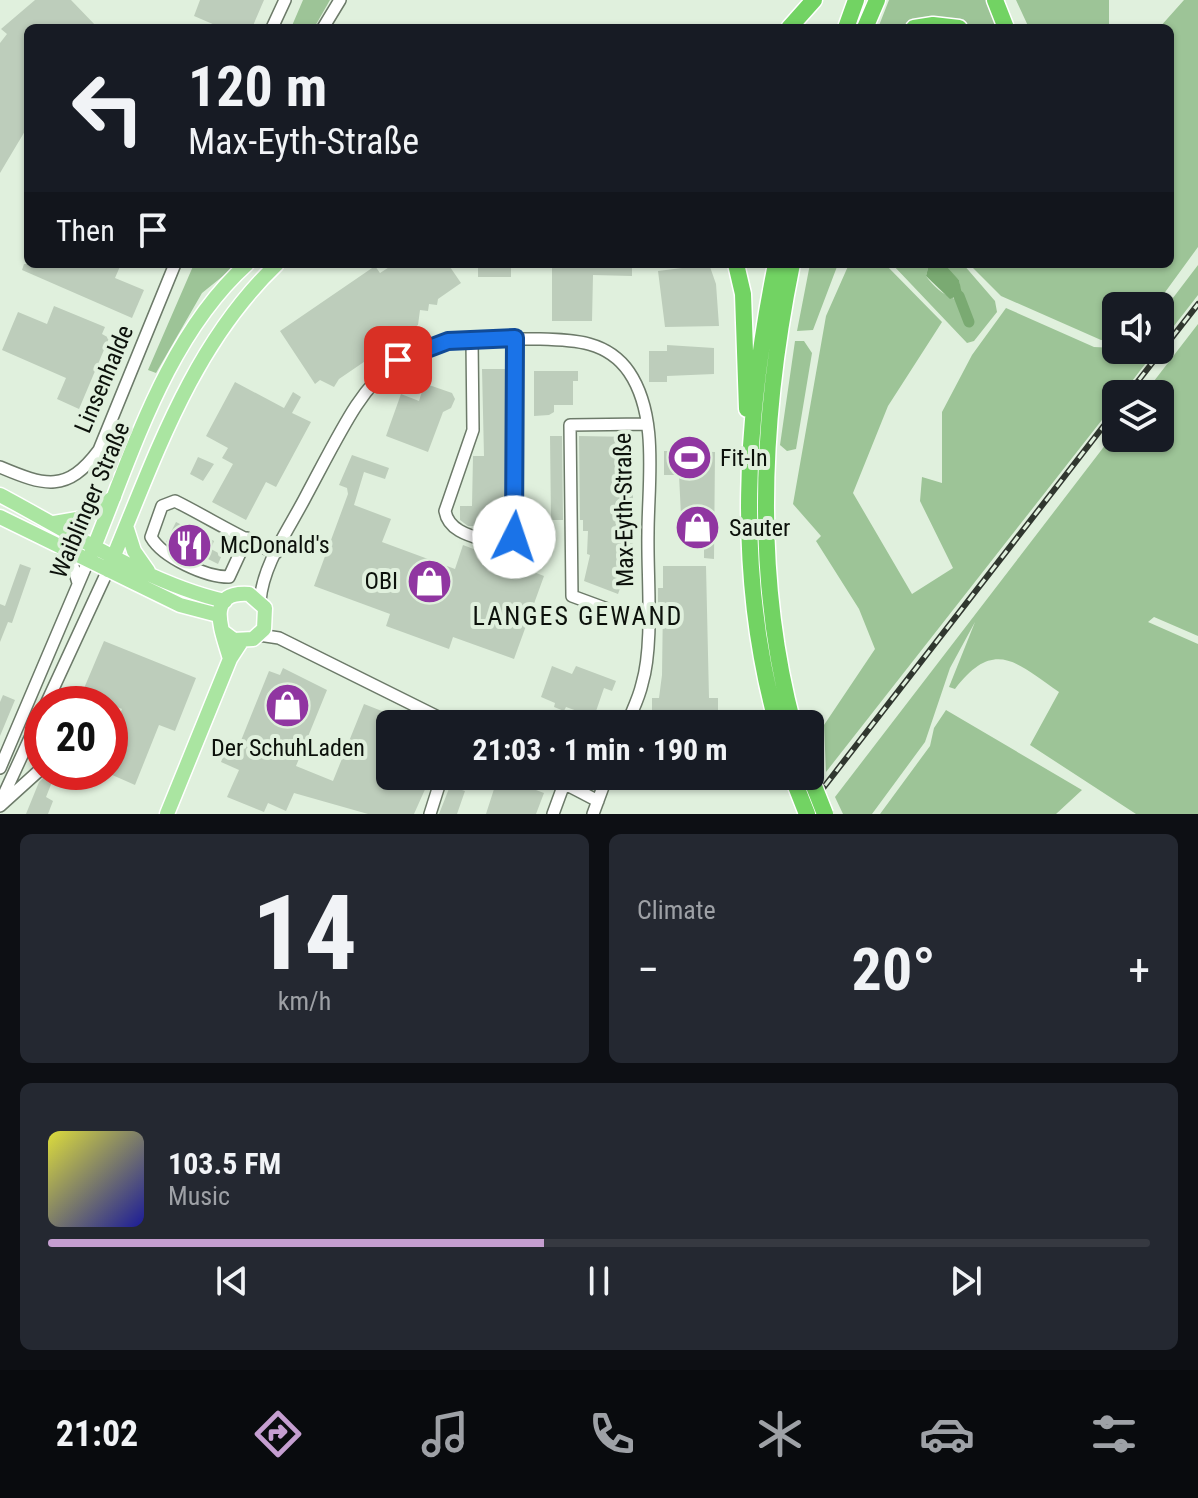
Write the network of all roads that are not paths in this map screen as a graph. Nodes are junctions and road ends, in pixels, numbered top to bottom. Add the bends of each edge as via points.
1 (285, 0) edge
2 (340, 0) edge
3 (814, 0) edge
4 (856, 0) edge
5 (877, 0) edge
6 (995, 0) edge
7 (274, 24) edge
8 (325, 24) edge
9 (793, 24) edge
10 (847, 24) edge
11 (867, 24) edge
12 (1004, 24) edge
13 (173, 268) edge
14 (243, 268) edge
15 (273, 268) edge
16 (737, 268) edge
17 (775, 268) edge
18 (791, 268) edge
19 (515, 338) junction
20 (472, 340) junction
21 (646, 424) junction
22 (751, 430) junction
23 (0, 467) edge
24 (117, 494) junction
25 (0, 495) edge
26 (0, 517) edge
27 (52, 523) junction
28 (126, 526) junction
29 (247, 538) junction
30 (55, 543) junction
31 (95, 545) junction
32 (276, 553) junction
33 (114, 555) junction
34 (89, 559) junction
35 (108, 570) junction
36 (150, 574) junction
37 (262, 581) junction
38 (78, 585) junction
39 (240, 593) junction
40 (225, 601) junction
41 (260, 601) junction
42 (218, 615) junction
43 (647, 617) junction
44 (263, 628) junction
45 (222, 631) junction
46 (241, 642) junction
47 (230, 659) junction
48 (54, 686) edge
49 (424, 710) edge
50 (632, 710) edge
51 (774, 710) edge
52 (790, 710) edge
53 (24, 761) edge
54 (0, 768) edge
55 (24, 784) edge
56 (437, 790) edge
57 (562, 790) edge
58 (576, 790) edge
59 (602, 790) edge
60 (798, 790) edge
61 (816, 790) edge
62 (598, 801) junction
63 (0, 805) edge
64 (168, 814) edge
65 (430, 814) edge
66 (553, 814) edge
67 (593, 814) edge
68 (807, 814) edge
69 (825, 814) edge

1 - 7 street
2 - 8 street
3 - 9 highway
4 - 10 highway
5 - 11 highway
6 - 12 highway
13 - 23 street, Linsenhalde via 99,450 87,467 53,483 35,482
14 - 24 main road, Waiblinger Straße via 185,341
15 - 28 main road, Waiblinger Straße via 228,316 193,373
16 - 22 highway
17 - 22 highway
18 - 52 highway via 773,388 765,530 773,631
19 - 20 street, Max-Eyth-Straße
19 - 20 street via 517,529 514,537 496,544 455,529 446,520 473,430
19 - 21 street, Max-Eyth-Straße via 602,346 629,371
20 - 32 street, Max-Eyth-Straße via 417,350 378,375 352,410
21 - 43 street, Max-Eyth-Straße
21 - 43 street via 570,425 570,439 572,596 621,614
22 - 51 highway via 749,569
24 - 27 main road via 83,518
24 - 31 main road, Waiblinger Straße
25 - 27 main road
26 - 30 main road
27 - 31 main road
28 - 33 main road, Waiblinger Straße
28 - 36 main road via 134,551
29 - 29 street via 175,501 162,506 151,537 157,548 216,577 229,577
29 - 32 street
30 - 34 main road
30 - 38 street via 73,566
31 - 33 main road
31 - 34 main road, Waiblinger Straße
32 - 37 street, Max-Eyth-Straße
33 - 35 main road, Waiblinger Straße
33 - 36 main road
34 - 35 main road
34 - 38 street, Waiblinger Straße
35 - 42 main road via 180,605
35 - 48 street, Waiblinger Straße
36 - 40 main road via 196,595
37 - 39 street
37 - 41 street, Max-Eyth-Straße
38 - 54 street, Waiblinger Straße
39 - 40 main road
39 - 41 main road
40 - 42 main road
41 - 44 main road
42 - 45 main road
43 - 50 street, Max-Eyth-Straße via 646,666
44 - 46 main road
44 - 49 street
45 - 46 main road
45 - 47 main road
46 - 47 main road
47 - 64 main road
53 - 63 street
55 - 63 street
56 - 65 street
57 - 66 street
58 - 62 street
59 - 62 street
60 - 68 highway, bridge
61 - 69 highway, bridge
62 - 67 street

